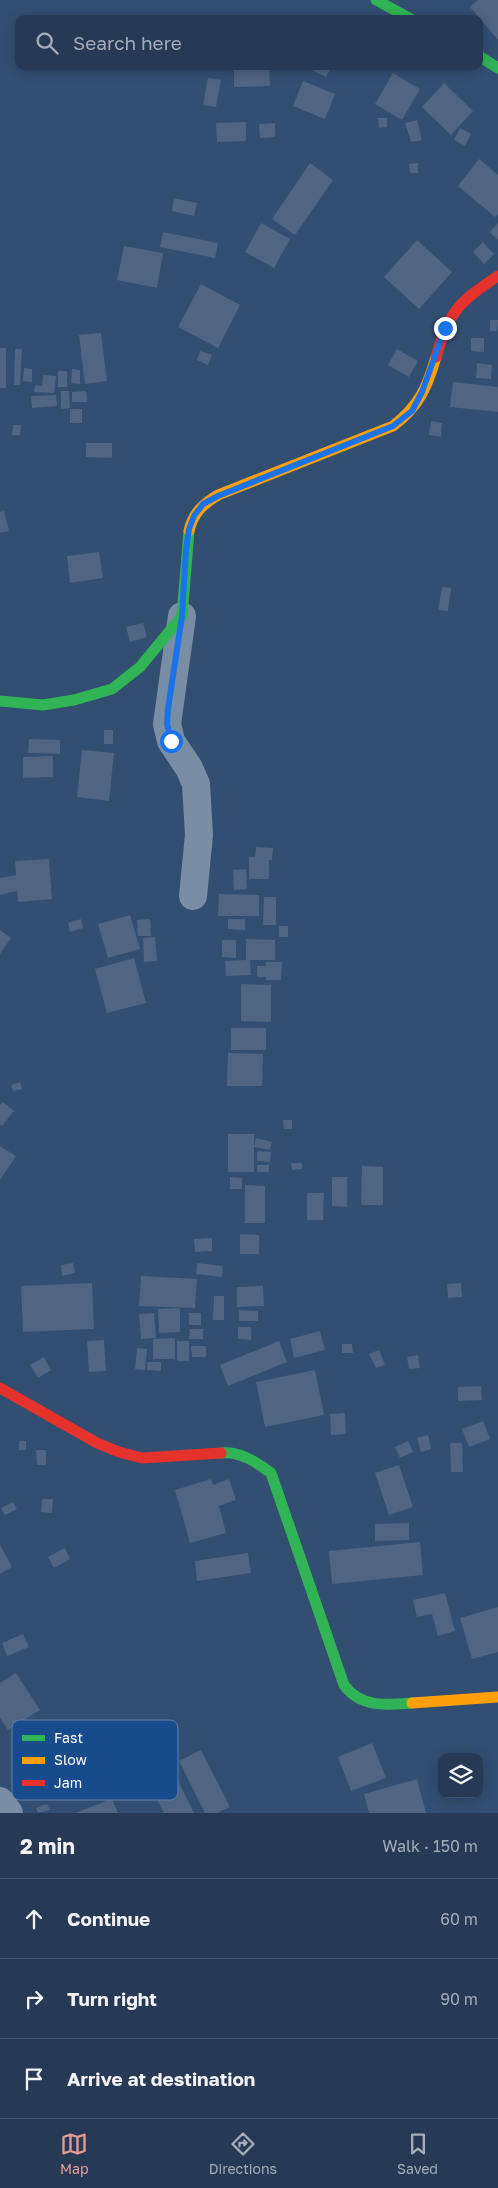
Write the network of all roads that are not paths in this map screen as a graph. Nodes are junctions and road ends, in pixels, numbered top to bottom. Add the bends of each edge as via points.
1 (376, 0) edge
2 (404, 15) edge
3 (483, 59) edge
4 (498, 68) edge
5 (498, 276) edge
6 (182, 616) junction
7 (0, 701) edge
8 (193, 896) dead end
9 (0, 1388) edge
10 (498, 1697) edge
11 (0, 1801) edge
12 (9, 1813) edge

1 - 2 street
3 - 4 street
5 - 6 street via 469,295 456,309 445,328 412,411 393,426 203,504 189,529
6 - 7 street via 140,667 112,688 74,700 43,705
6 - 8 street via 167,724 171,741 196,784 199,835
9 - 10 street via 119,1452 142,1458 228,1452 249,1458 271,1473 344,1685 351,1696 380,1705
11 - 12 street

